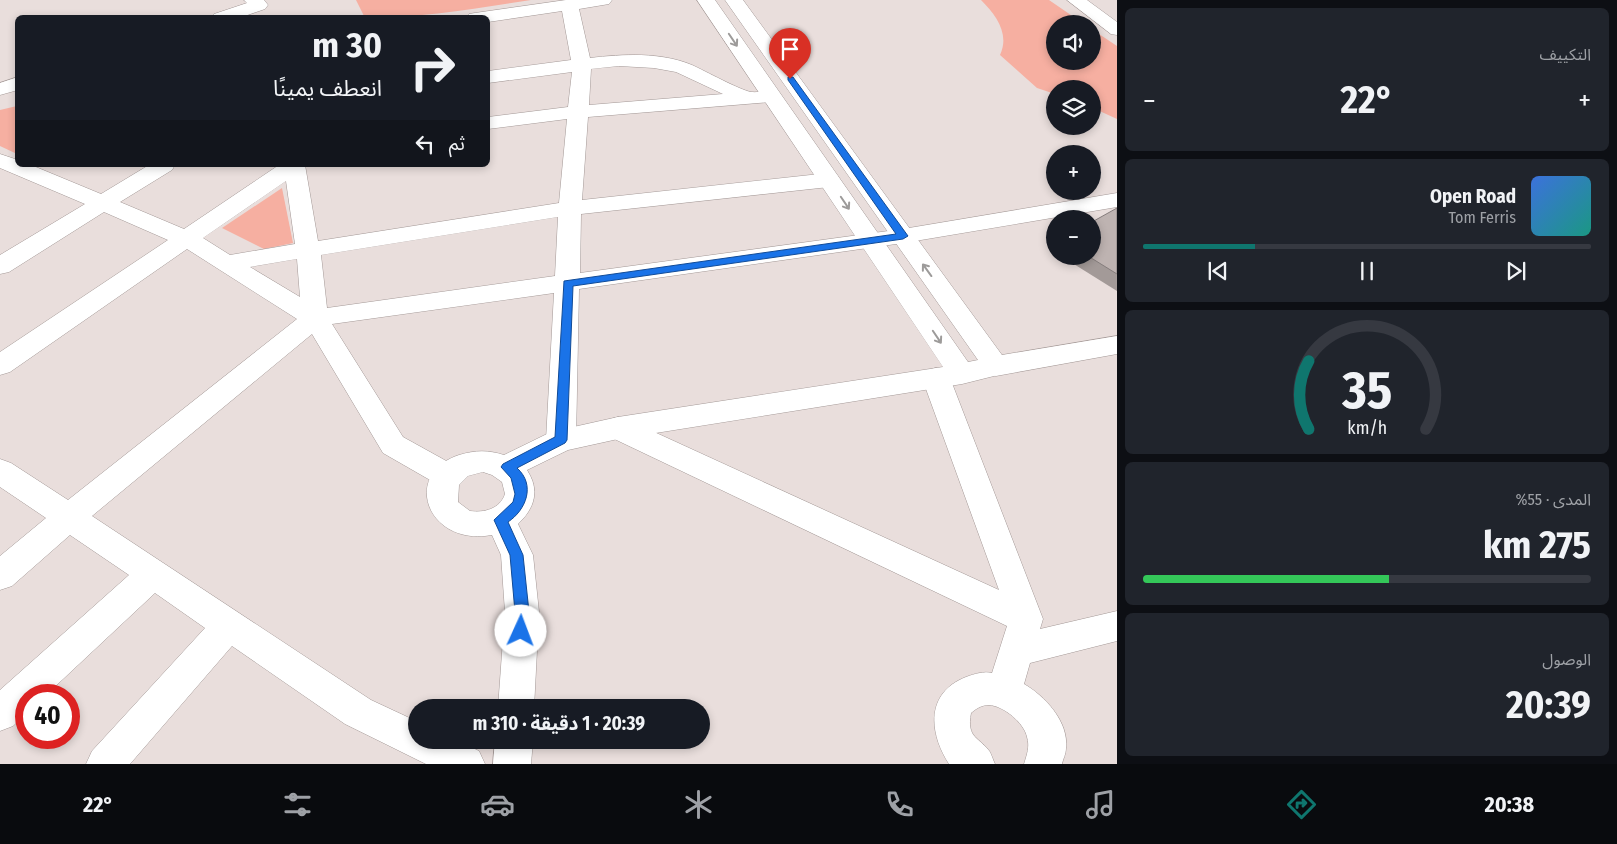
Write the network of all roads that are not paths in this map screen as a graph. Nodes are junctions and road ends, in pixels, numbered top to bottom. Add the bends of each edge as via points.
1 (253, 0) edge
2 (603, 0) edge
3 (706, 0) edge
4 (734, 0) edge
5 (1076, 0) edge
6 (569, 4) junction
7 (229, 15) edge
8 (490, 16) edge
9 (1117, 30) edge
10 (582, 66) junction
11 (490, 77) edge
12 (15, 84) edge
13 (0, 89) edge
14 (772, 96) junction
15 (15, 97) edge
16 (747, 97) junction
17 (0, 100) edge
18 (578, 112) junction
19 (490, 123) edge
20 (0, 160) edge
21 (15, 166) edge
22 (17, 167) edge
23 (161, 167) edge
24 (291, 167) edge
25 (294, 167) edge
26 (829, 180) junction
27 (1117, 200) edge
28 (103, 203) junction
29 (570, 208) junction
30 (903, 236) junction
31 (187, 239) junction
32 (870, 240) junction
33 (308, 249) junction
34 (226, 263) junction
35 (0, 266) edge
36 (568, 284) junction
37 (315, 318) junction
38 (1117, 345) edge
39 (0, 365) edge
40 (996, 366) junction
41 (949, 376) junction
42 (618, 428) junction
43 (561, 440) junction
44 (507, 467) junction
45 (0, 470) edge
46 (448, 476) junction
47 (69, 517) junction
48 (501, 520) junction
49 (153, 574) junction
50 (0, 576) edge
51 (1026, 619) junction
52 (230, 625) junction
53 (1117, 626) edge
54 (1016, 651) junction
55 (1004, 692) junction
56 (517, 699) edge
57 (0, 714) edge
58 (513, 749) edge
59 (972, 763) edge
60 (105, 764) edge
61 (466, 764) edge
62 (512, 764) edge
63 (1043, 764) edge

1 - 7 street via 259,5
2 - 6 street
3 -> 14 street
4 - 30 street
5 - 9 street
6 - 8 street
6 - 10 street
10 - 11 street
10 - 16 street via 619,60 654,62 682,68
10 - 18 street
12 - 13 street
14 - 16 street
14 - 26 street
15 - 17 street
16 - 18 street
18 - 19 street
18 - 29 street
20 - 21 street
22 - 28 street
23 - 28 street
24 - 31 street
25 - 33 street
26 - 29 street
26 -> 32 street
27 - 30 street
28 - 31 street
28 - 35 street
29 - 33 street
29 - 36 street
30 - 32 street
40 -> 30 street
31 - 34 street
31 - 39 street
32 - 36 street
32 -> 41 street
33 - 34 street
33 - 37 street
34 - 37 street
36 - 37 street
36 - 43 street
37 - 46 street via 393,445
37 - 47 street
38 - 40 street
40 - 41 street
41 - 42 street
41 - 51 street
42 - 43 street
42 - 51 street
43 - 44 street
44 - 46 street via 483,461 457,468
44 - 48 street via 521,484 522,494 511,514
45 - 47 street
46 - 48 street via 441,496 450,515 474,525 488,525
47 - 49 street
47 - 50 street
48 - 56 street via 516,555 522,612
49 - 52 street
49 - 57 street
51 - 54 street
52 - 60 street
52 - 61 street via 358,712
53 - 54 street
54 - 55 street
55 - 59 street via 975,690 963,695 955,705 951,718 953,733
55 - 63 street via 1019,699 1041,722 1049,750
58 - 62 street

